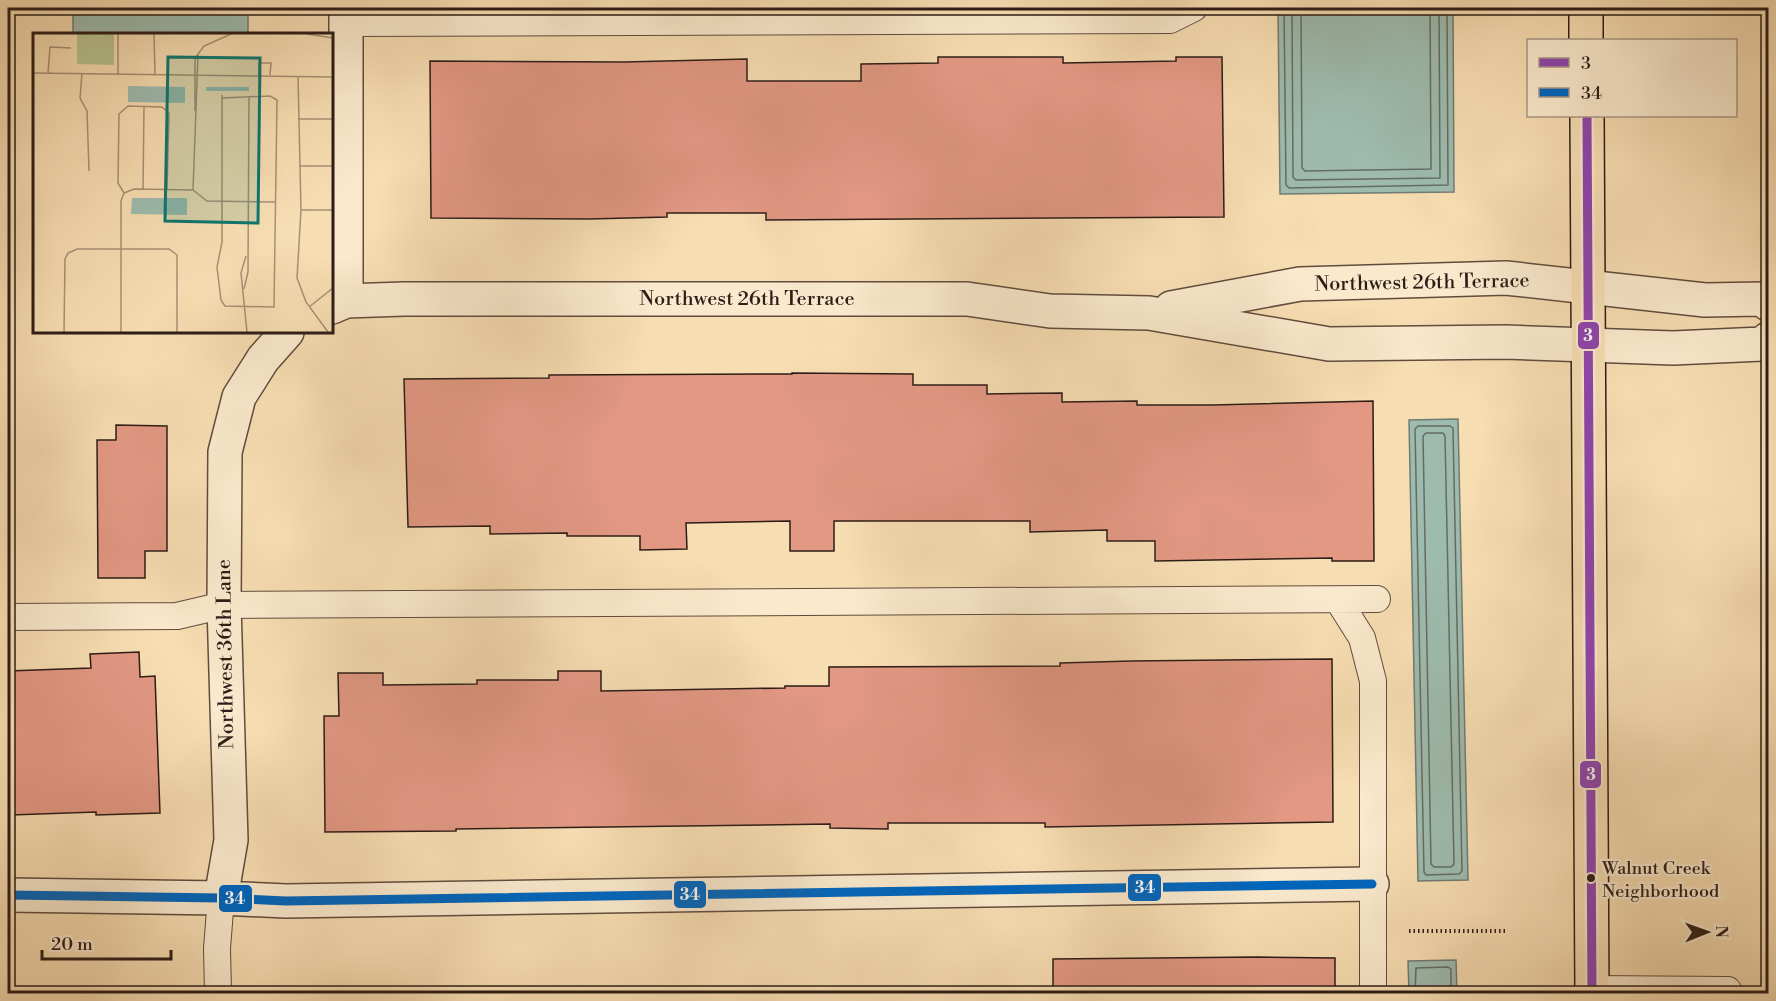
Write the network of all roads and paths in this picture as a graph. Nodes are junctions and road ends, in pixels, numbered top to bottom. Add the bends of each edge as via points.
1 (1194, 8) edge
2 (1586, 8) edge
3 (346, 15) edge
4 (1586, 39) edge
5 (1587, 117) edge
6 (1587, 286) junction
7 (338, 304) edge
8 (1768, 304) edge
9 (1149, 312) junction
10 (287, 333) edge
11 (1768, 339) edge
12 (1588, 344) junction
13 (1377, 599) dead end
14 (1338, 600) junction
15 (224, 605) junction
16 (8, 617) edge
17 (1372, 884) junction
18 (8, 895) edge
19 (221, 898) junction
20 (1372, 931) junction
21 (1507, 931) dead end
22 (1592, 991) edge
23 (218, 993) edge
24 (1373, 993) edge
25 (1728, 993) edge

1 - 3 lane via 1170,20
2 - 4 main road
3 - 7 street
5 - 6 main road
6 - 8 street, Northwest 26th Terrace via 1705,300 1762,299
6 - 9 street, Northwest 26th Terrace via 1506,278 1300,284
6 - 12 main road
7 - 9 street, Northwest 26th Terrace via 404,299 967,299 1050,311
9 - 12 street, Northwest 26th Terrace via 1329,344
10 - 15 street, Northwest 36th Lane via 262,359 239,397 225,452
11 - 12 street, Northwest 26th Terrace via 1762,344 1673,348
12 - 22 main road
13 - 14 lane
14 - 15 lane
14 - 17 lane via 1362,638 1372,681
15 - 16 lane via 177,616
15 - 19 street, Northwest 36th Lane via 231,840
17 - 19 street via 286,901
17 - 20 lane
18 - 19 street
19 - 23 lane, Northwest 36th Lane
20 - 21 path
20 - 24 lane
22 - 25 lane

